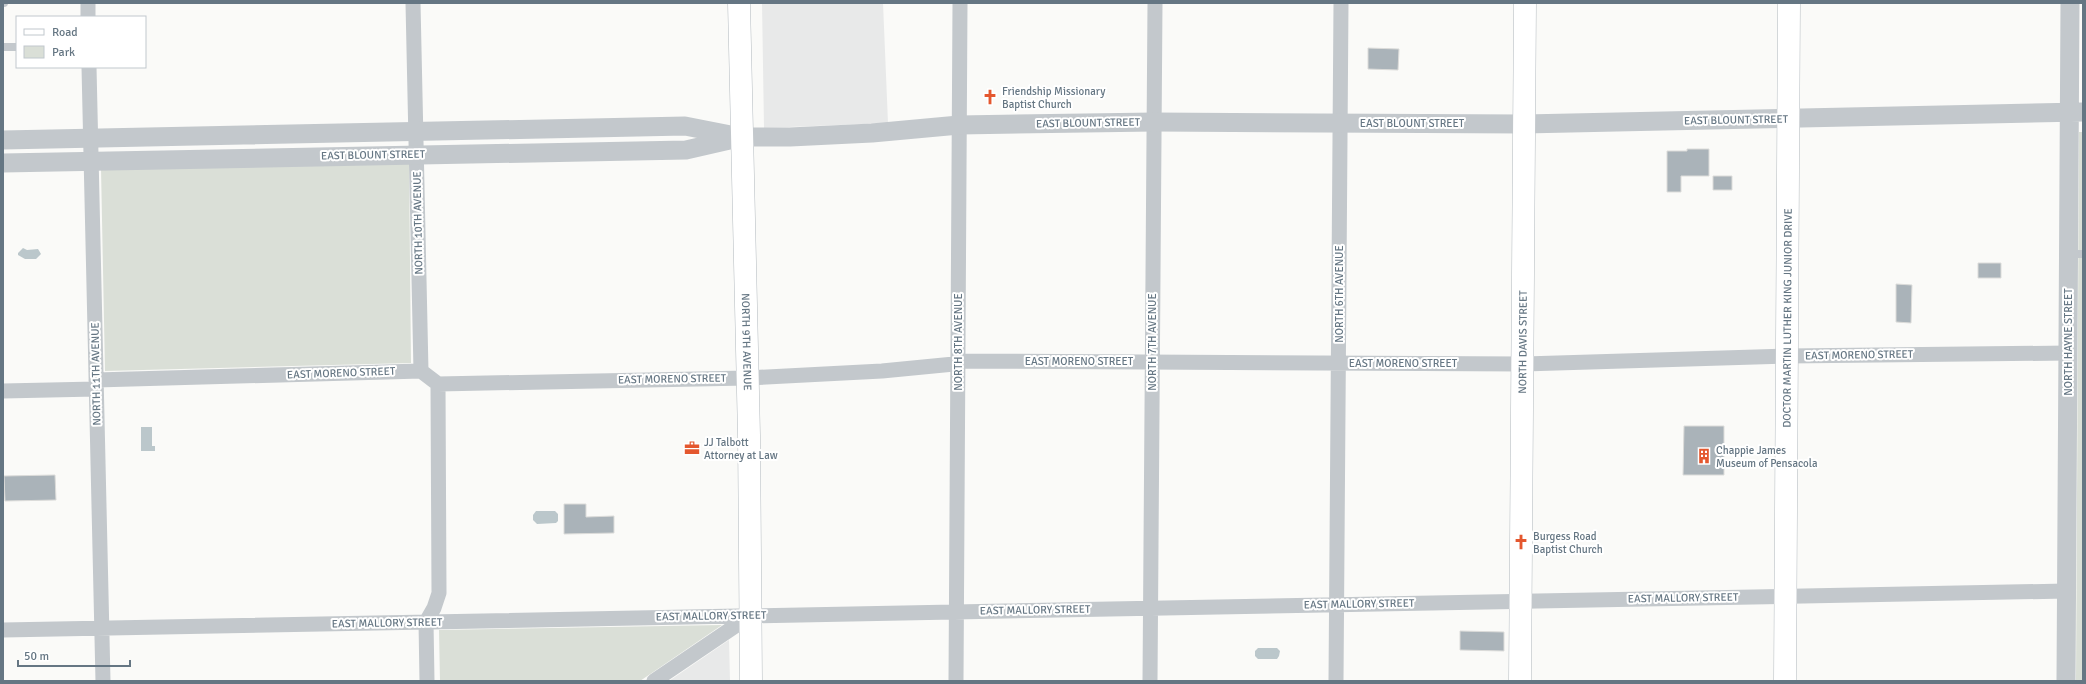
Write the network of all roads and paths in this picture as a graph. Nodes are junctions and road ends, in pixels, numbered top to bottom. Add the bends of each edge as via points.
1 (88, 3) edge
2 (414, 3) edge
3 (739, 3) edge
4 (960, 3) edge
5 (1155, 3) edge
6 (1341, 3) edge
7 (1525, 3) edge
8 (1789, 3) edge
9 (2070, 3) edge
10 (88, 16) edge
11 (16, 46) edge
12 (3, 47) edge
13 (89, 68) edge
14 (2076, 113) edge
15 (1789, 120) junction
16 (1154, 122) junction
17 (1340, 123) junction
18 (1524, 124) junction
19 (959, 125) junction
20 (416, 132) junction
21 (741, 137) junction
22 (91, 138) junction
23 (3, 140) edge
24 (416, 155) junction
25 (90, 161) junction
26 (3, 163) edge
27 (2076, 254) edge
28 (2068, 352) junction
29 (1787, 356) junction
30 (958, 361) junction
31 (1152, 362) junction
32 (1338, 363) junction
33 (1522, 364) junction
34 (421, 371) junction
35 (747, 378) junction
36 (438, 384) junction
37 (96, 385) junction
38 (3, 391) edge
39 (2066, 590) junction
40 (1786, 596) junction
41 (1520, 601) junction
42 (1336, 604) junction
43 (1151, 608) junction
44 (956, 612) junction
45 (750, 616) junction
46 (426, 622) junction
47 (102, 628) junction
48 (3, 630) edge
49 (103, 681) edge
50 (428, 681) edge
51 (654, 681) edge
52 (751, 681) edge
53 (956, 681) edge
54 (1150, 681) edge
55 (1336, 681) edge
56 (1520, 681) edge
57 (1785, 681) edge
58 (2066, 681) edge

1 - 10 street
2 - 20 street, NORTH 10TH AVENUE
3 - 21 main road, NORTH 9TH AVENUE
4 - 19 street, NORTH 8TH AVENUE
5 - 16 street, NORTH 7TH AVENUE
6 - 17 street, NORTH 6TH AVENUE
7 - 18 main road, NORTH DAVIS STREET
8 - 15 main road, DOCTOR MARTIN LUTHER KING JUNIOR DRIVE
9 - 14 street, NORTH HAYNE STREET
11 - 12 lane
13 - 22 street, NORTH 11TH AVENUE
14 - 15 street, EAST BLOUNT STREET
14 - 27 street, NORTH HAYNE STREET
15 - 18 street, EAST BLOUNT STREET
15 - 29 main road, DOCTOR MARTIN LUTHER KING JUNIOR DRIVE
16 - 17 street, EAST BLOUNT STREET
16 - 19 street, EAST BLOUNT STREET
16 - 31 street, NORTH 7TH AVENUE
17 - 18 street, EAST BLOUNT STREET
17 - 32 street, NORTH 6TH AVENUE
18 - 33 main road, NORTH DAVIS STREET
19 - 21 street, EAST BLOUNT STREET via 865,134
19 - 30 street, NORTH 8TH AVENUE
20 - 21 street, EAST BLOUNT STREET via 685,126
20 - 22 street, EAST BLOUNT STREET
20 - 24 street, NORTH 10TH AVENUE
21 - 24 street, EAST BLOUNT STREET via 686,150
21 - 35 main road, NORTH 9TH AVENUE
22 - 23 street, EAST BLOUNT STREET
22 - 25 street, NORTH 11TH AVENUE
24 - 25 street, EAST BLOUNT STREET
24 - 34 street, NORTH 10TH AVENUE
25 - 26 street, EAST BLOUNT STREET
25 - 37 street, NORTH 11TH AVENUE
27 - 28 street, NORTH HAYNE STREET
28 - 29 street, EAST MORENO STREET
28 - 39 street, NORTH HAYNE STREET
29 - 33 street, EAST MORENO STREET
29 - 40 main road, DOCTOR MARTIN LUTHER KING JUNIOR DRIVE
30 - 31 street, EAST MORENO STREET
30 - 35 street, EAST MORENO STREET via 954,364 882,371
30 - 44 street, NORTH 8TH AVENUE
31 - 32 street, EAST MORENO STREET
31 - 43 street, NORTH 7TH AVENUE
32 - 33 street, EAST MORENO STREET
32 - 42 street, NORTH 6TH AVENUE
33 - 41 main road, NORTH DAVIS STREET
34 - 36 street
34 - 37 street, EAST MORENO STREET
35 - 36 street, EAST MORENO STREET
35 - 45 main road, NORTH 9TH AVENUE
36 - 46 street via 438,593 434,608
37 - 38 street, EAST MORENO STREET
37 - 47 street, NORTH 11TH AVENUE
39 - 40 street, EAST MALLORY STREET
39 - 58 street, NORTH HAYNE STREET
40 - 41 street, EAST MALLORY STREET
40 - 57 main road, DOCTOR MARTIN LUTHER KING JUNIOR DRIVE
41 - 42 street, EAST MALLORY STREET
41 - 56 main road, NORTH DAVIS STREET
42 - 43 street, EAST MALLORY STREET
42 - 55 street, NORTH 6TH AVENUE
43 - 44 street, EAST MALLORY STREET
43 - 54 street, NORTH 7TH AVENUE
44 - 45 street, EAST MALLORY STREET
44 - 53 street, NORTH 8TH AVENUE
45 - 46 street, EAST MALLORY STREET
45 - 51 street
45 - 52 main road, NORTH 9TH AVENUE
46 - 47 street, EAST MALLORY STREET
46 - 50 street
47 - 48 street, EAST MALLORY STREET
47 - 49 street, NORTH 11TH AVENUE

